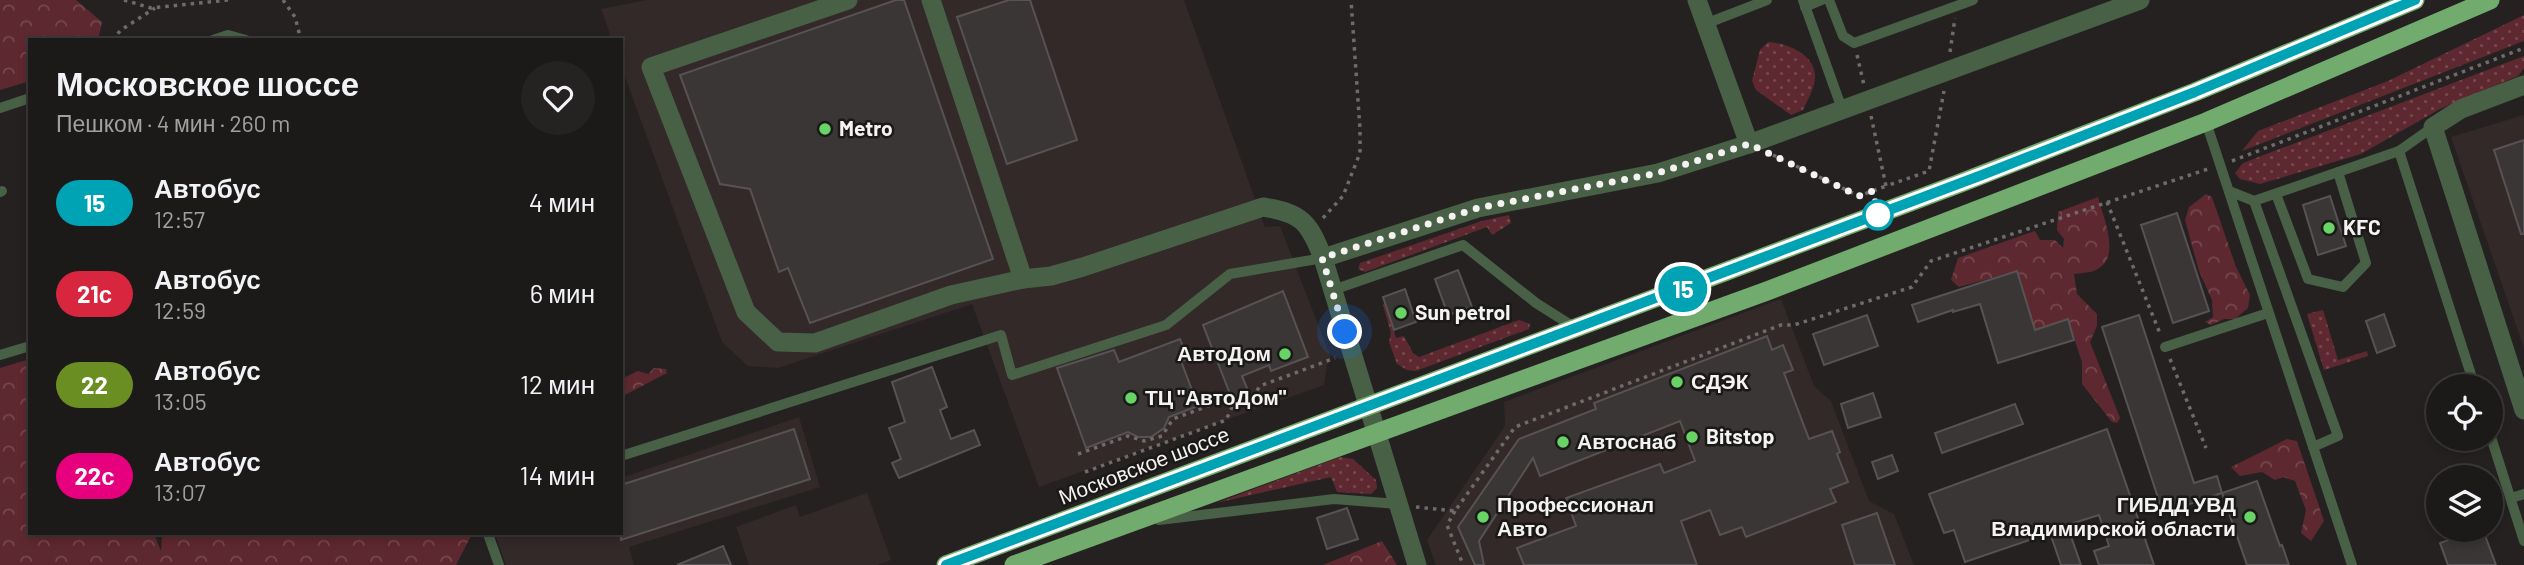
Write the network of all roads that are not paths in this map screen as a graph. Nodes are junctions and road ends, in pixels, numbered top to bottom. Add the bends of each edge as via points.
1 (848, 0) edge
2 (931, 0) edge
3 (1697, 0) edge
4 (1767, 0) edge
5 (1822, 0) edge
6 (1829, 0) edge
7 (1973, 0) edge
8 (2140, 0) edge
9 (2415, 0) edge
10 (2490, 0) edge
11 (1804, 3) edge
12 (1705, 24) junction
13 (219, 38) edge
14 (239, 38) edge
15 (2524, 85) edge
16 (28, 99) edge
17 (0, 108) edge
18 (1842, 108) junction
19 (2206, 122) junction
20 (2433, 127) junction
21 (1749, 144) junction
22 (2399, 151) junction
23 (2337, 172) junction
24 (2229, 191) junction
25 (2276, 194) junction
26 (2254, 201) junction
27 (1322, 258) junction
28 (1023, 279) junction
29 (1333, 290) junction
30 (2268, 313) junction
31 (1577, 329) junction
32 (28, 347) edge
33 (2165, 347) road end
34 (0, 355) edge
35 (2471, 374) edge
36 (1368, 406) junction
37 (2524, 410) edge
38 (1377, 432) junction
39 (2313, 447) junction
40 (2496, 451) edge
41 (623, 455) edge
42 (2524, 494) edge
43 (2511, 498) junction
44 (1399, 505) junction
45 (1114, 529) junction
46 (488, 535) edge
47 (2524, 541) edge
48 (499, 565) edge
49 (946, 565) edge
50 (1014, 565) edge
51 (1417, 565) edge
52 (2352, 565) edge

1 - 28 street via 651,67 746,312 778,342 814,343 951,295
2 - 28 street
3 - 12 street
4 - 12 lane
5 - 11 lane
6 - 7 lane via 1843,36 1854,43
8 - 18 street
9 - 31 highway, Московское шоссе via 2183,97
10 - 19 highway
11 - 18 lane
12 - 21 street
13 - 14 lane
15 - 20 street via 2461,109
16 - 17 lane
18 - 21 street
19 - 24 lane
19 - 38 highway via 1767,292
20 - 22 lane
20 - 37 street
21 - 27 street via 1635,178 1478,208
22 - 23 lane
22 - 35 lane
23 - 25 lane
23 - 25 lane via 2366,263 2343,287 2308,279
24 - 26 lane
24 - 30 lane
25 - 26 lane
26 - 39 lane via 2338,436
27 - 28 street via 1311,229 1288,210 1263,206 1083,267
27 - 29 street
27 - 41 lane via 1230,274 1166,325 1012,375 1001,335
29 - 31 lane via 1463,245
29 - 36 street
30 - 33 lane
30 - 39 lane
31 - 36 highway, Московское шоссе
32 - 34 lane
36 - 38 street
36 - 49 highway, Московское шоссе
38 - 44 street
38 - 45 highway
39 - 52 lane
40 - 43 lane
42 - 43 lane
43 - 47 lane
44 - 45 lane via 1335,499
44 - 51 street
45 - 50 highway
46 - 48 lane

